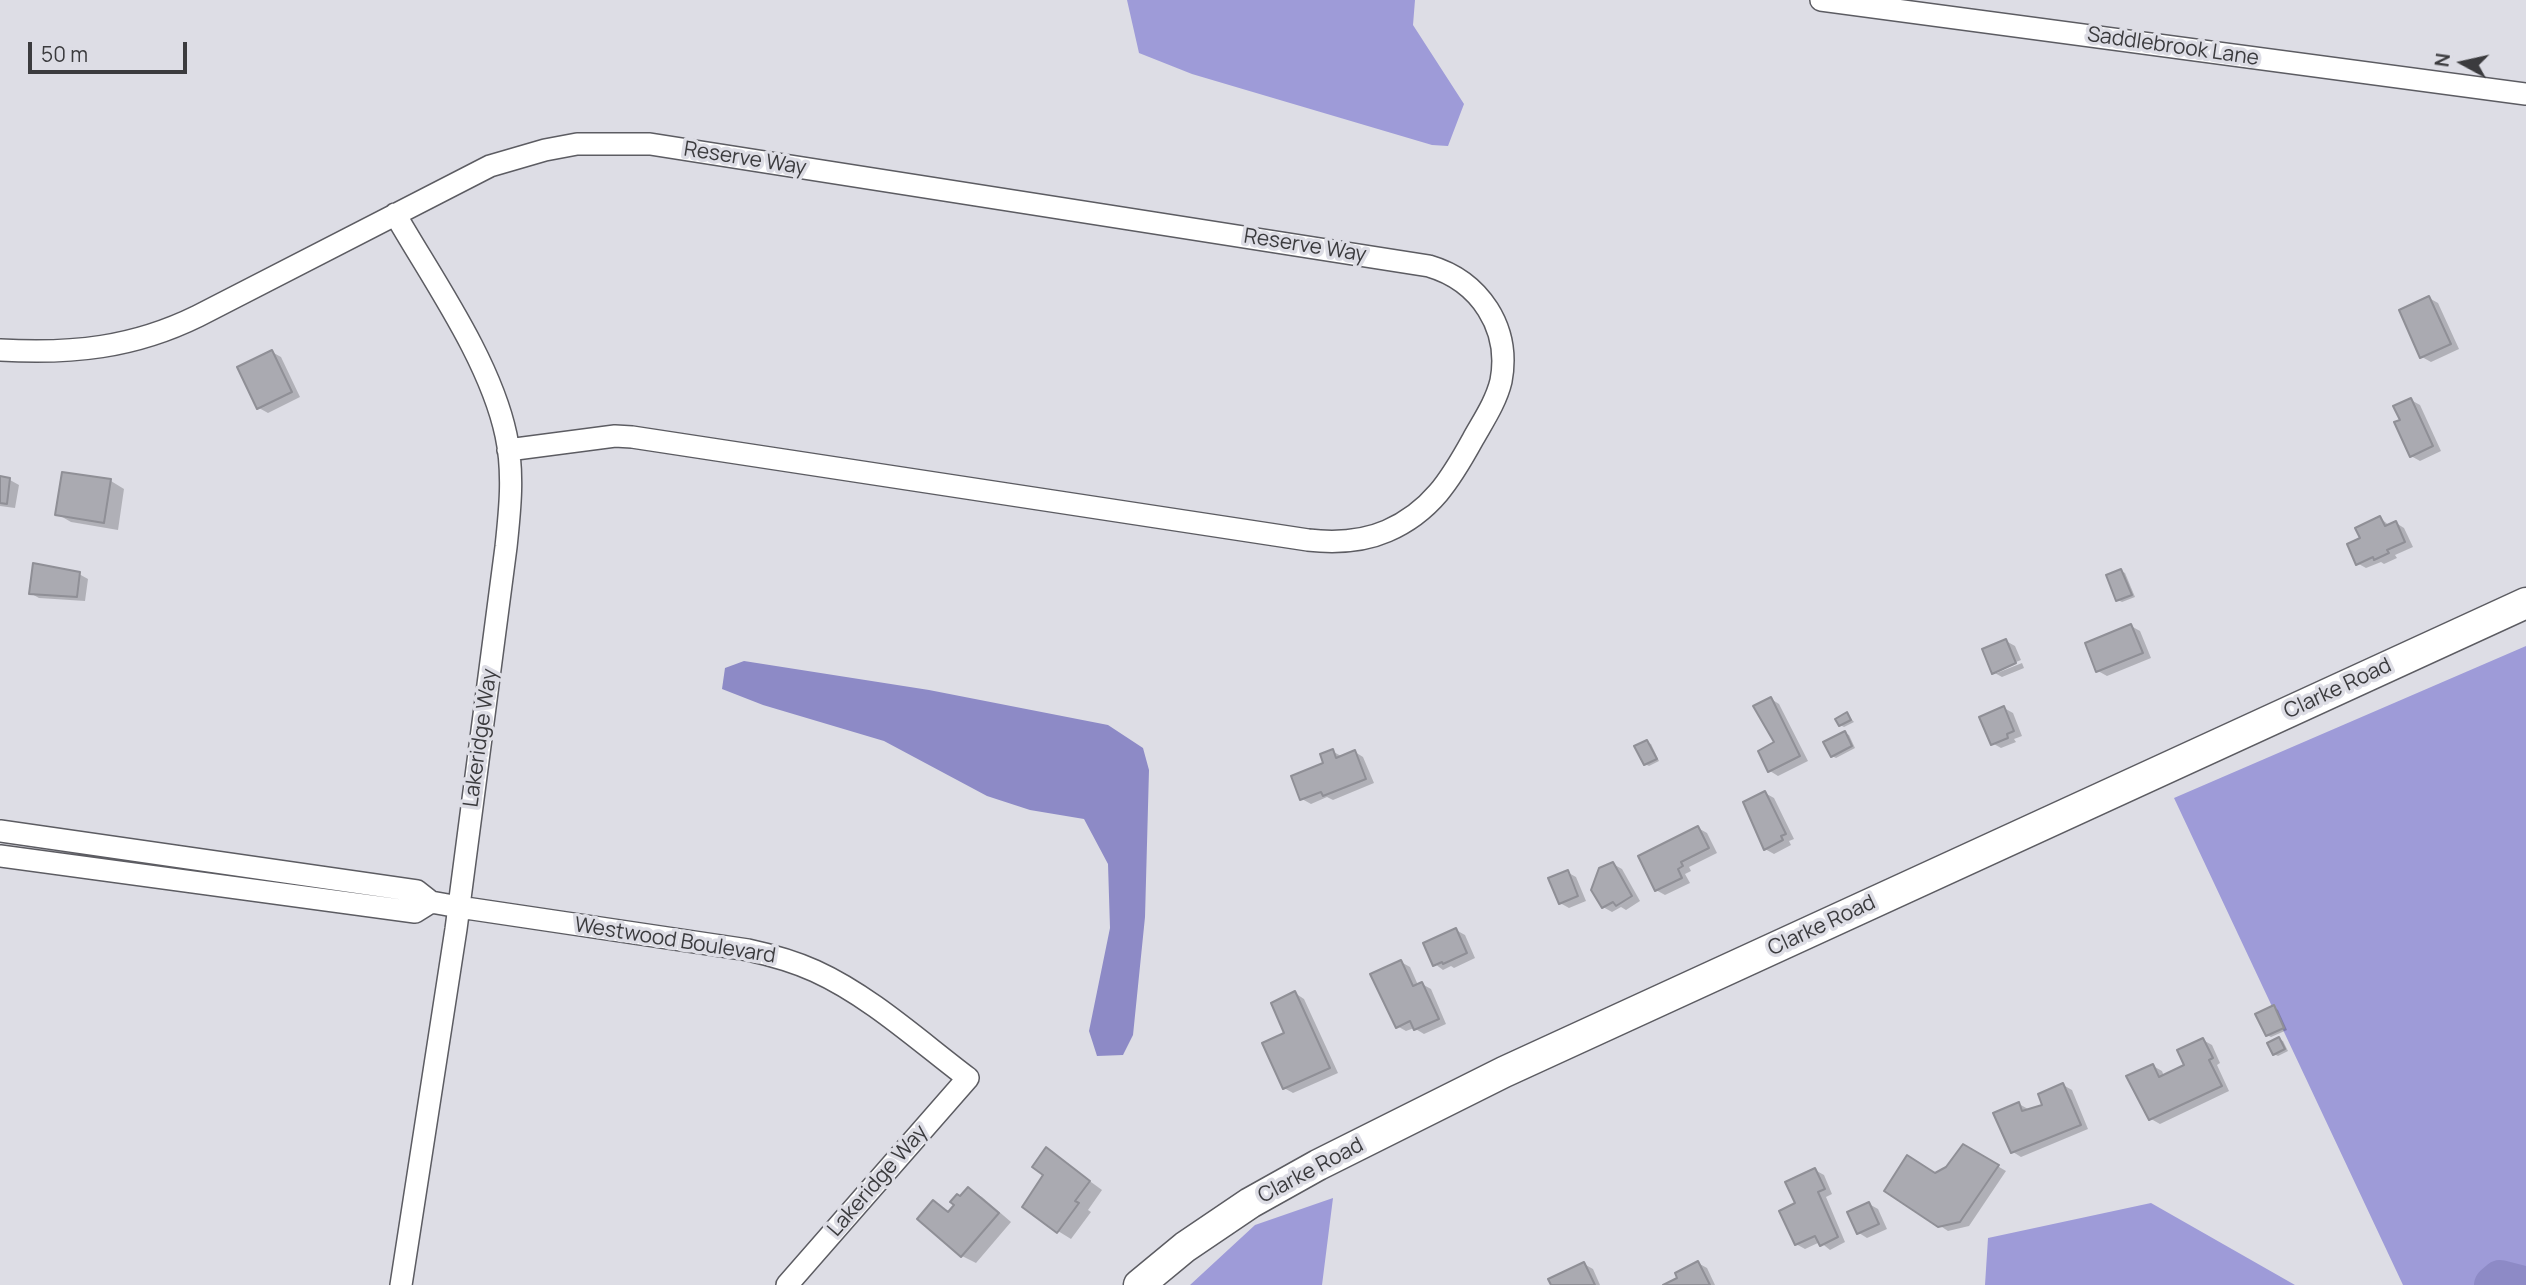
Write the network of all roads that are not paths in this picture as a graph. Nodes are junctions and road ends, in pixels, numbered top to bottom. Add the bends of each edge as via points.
1 (1821, 0) edge
2 (1926, 7) edge
3 (2526, 94) edge
4 (395, 215) junction
5 (0, 350) edge
6 (508, 450) junction
7 (2526, 603) edge
8 (0, 831) edge
9 (0, 856) edge
10 (431, 902) junction
11 (459, 907) junction
12 (968, 1077) joint
13 (401, 1285) edge
14 (787, 1285) edge
15 (1139, 1285) edge

1 - 2 street, Saddlebrook Lane
2 - 3 street, Saddlebrook Lane
4 - 5 street, Reserve Way via 156,333 83,350
4 - 6 street, Lakeridge Way via 478,360 500,414
4 - 6 street, Reserve Way via 477,172 545,150 600,142 650,144 1429,266 1452,274 1478,295 1495,322 1503,349 1495,398 1450,481 1415,515 1388,531 1353,541 1308,540 650,439 615,436
6 - 11 street, Lakeridge Way via 511,492 506,547
7 - 15 street, Clarke Road via 1504,1072 1250,1203
8 - 10 street, Westwood Boulevard via 417,891
9 - 10 street, Westwood Boulevard via 415,912
10 - 11 street, Westwood Boulevard
11 - 12 street, Westwood Boulevard via 748,950 790,961 854,993
11 - 13 street, Lakeridge Way
12 - 14 street, Lakeridge Way

